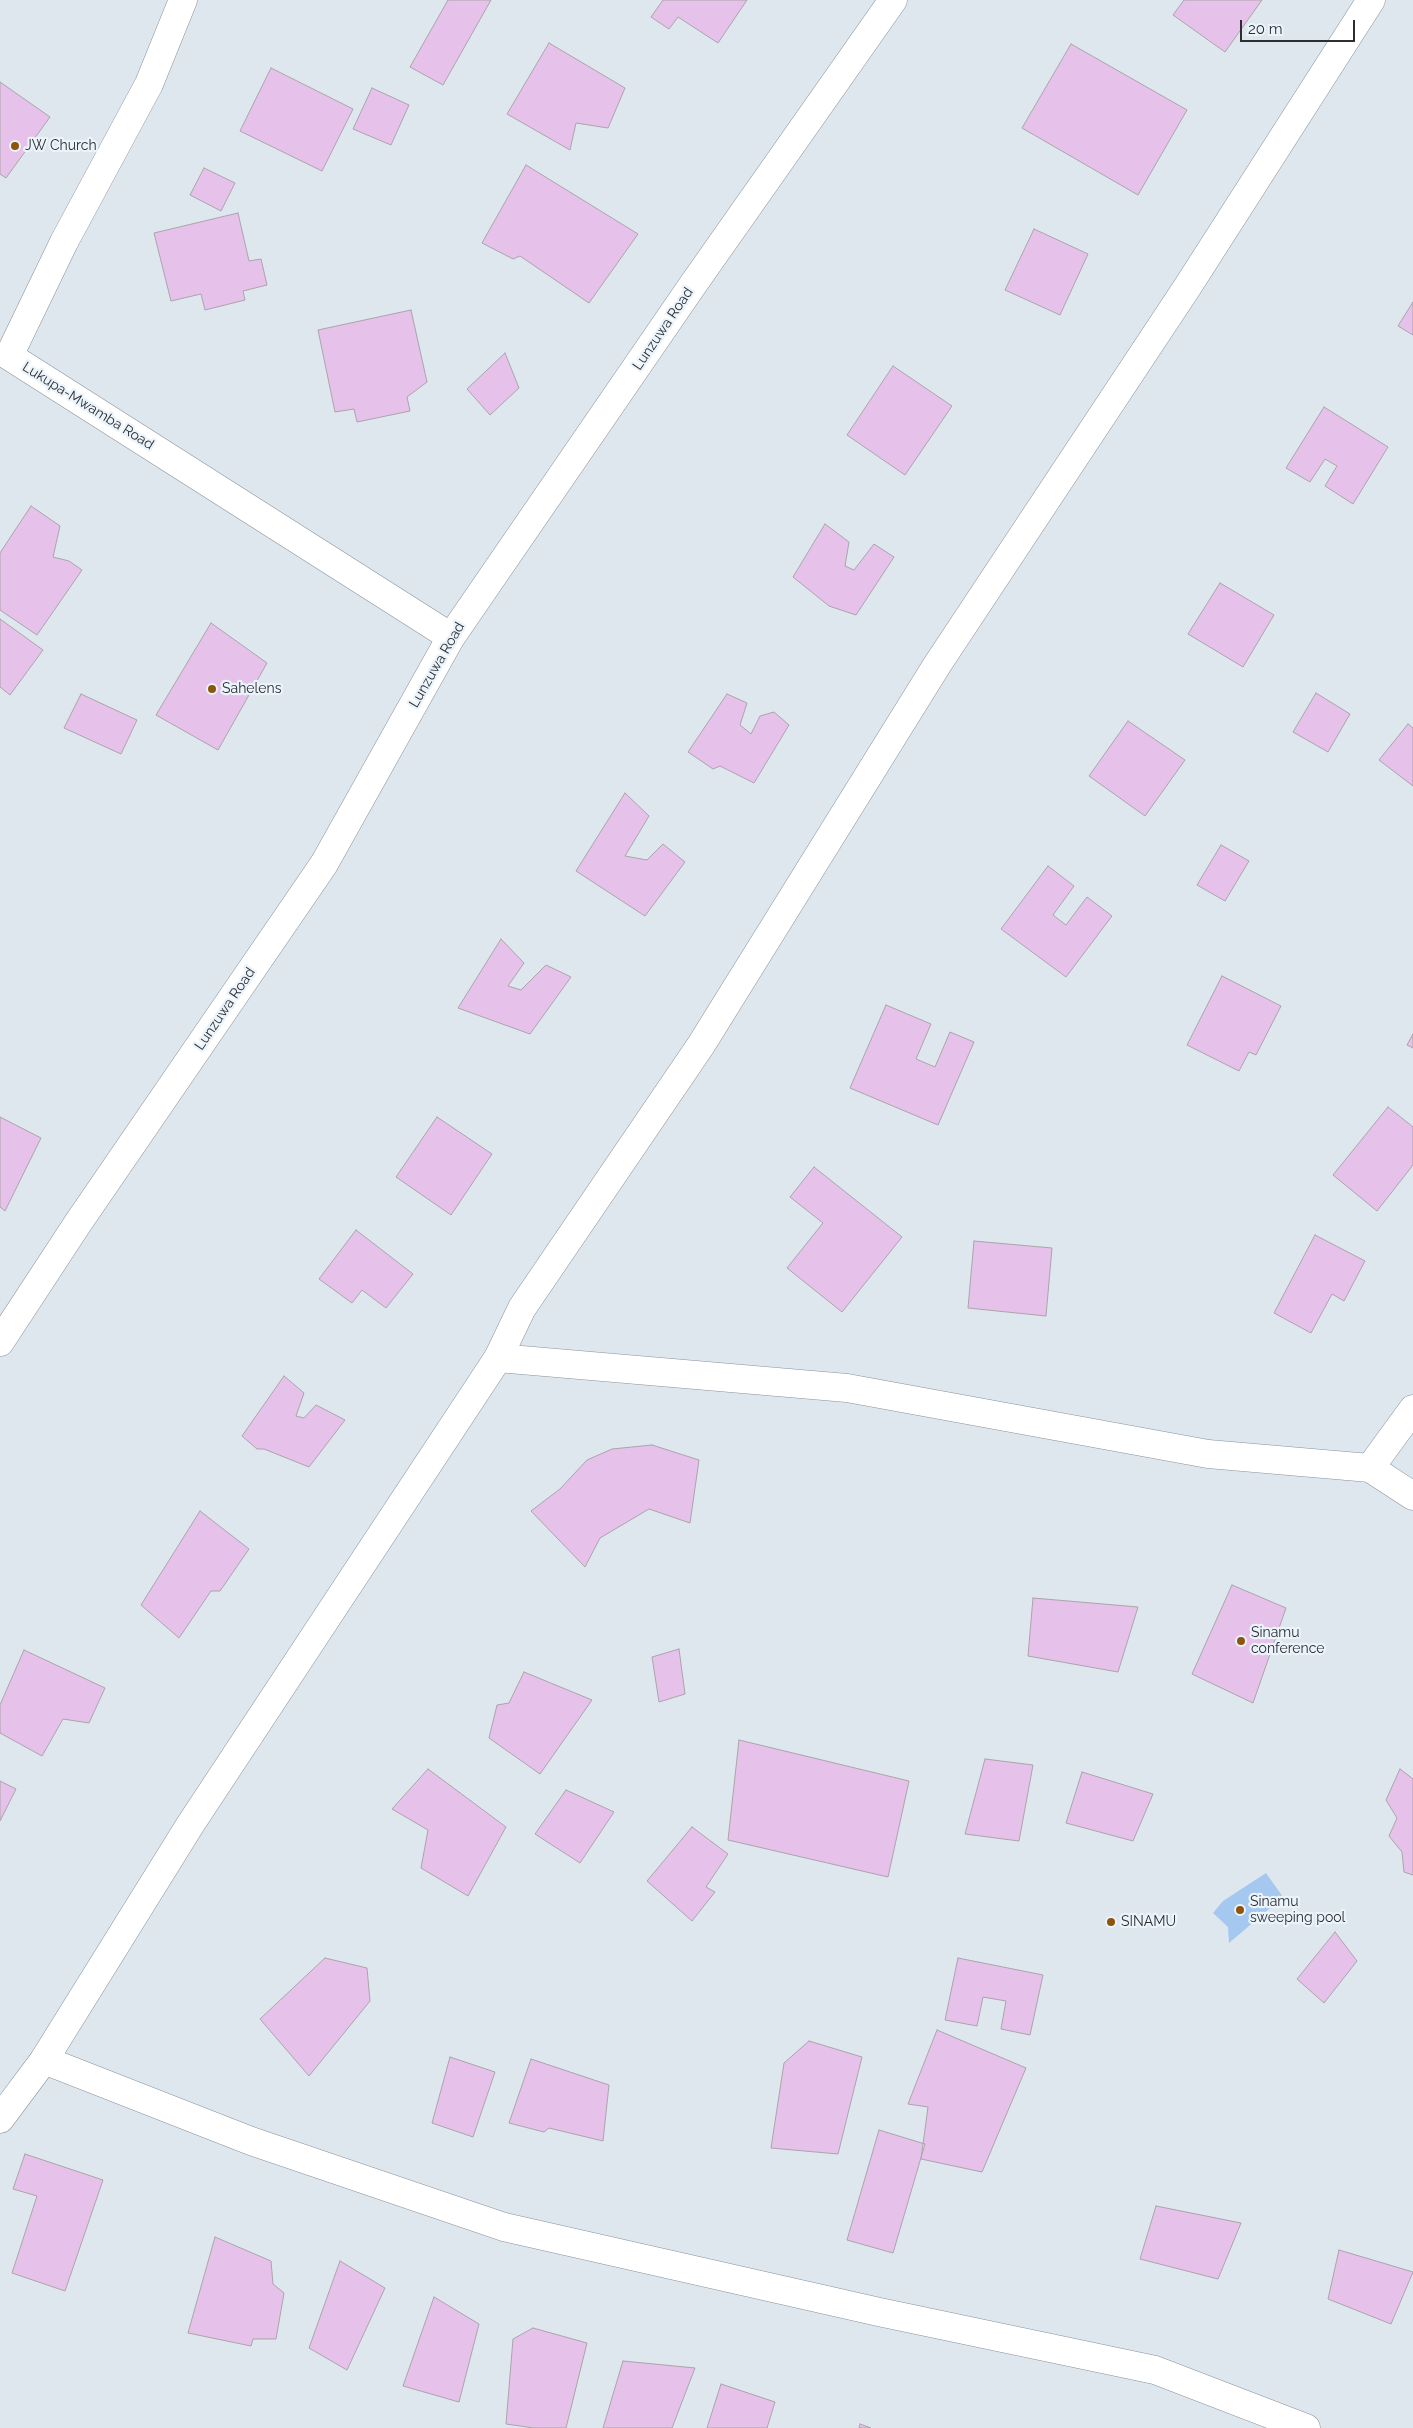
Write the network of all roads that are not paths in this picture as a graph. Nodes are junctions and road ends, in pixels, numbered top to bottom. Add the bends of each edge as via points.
1 (183, 0) edge
2 (893, 0) edge
3 (1371, 0) edge
4 (4, 362) edge
5 (452, 637) junction
6 (0, 1342) edge
7 (498, 1358) junction
8 (1413, 1410) edge
9 (1370, 1468) junction
10 (1413, 1496) edge
11 (44, 2060) junction
12 (0, 2119) edge
13 (1306, 2428) edge

1 - 4 street, Lukupa-Mwamba Road via 149,84
2 - 5 street, Lunzuwa Road
3 - 7 street via 1183,294 937,665 701,1045 522,1308
4 - 5 street, Lukupa-Mwamba Road
5 - 6 street, Lunzuwa Road via 324,864
7 - 9 street via 847,1388 1208,1454
7 - 11 street via 190,1825
8 - 9 street
9 - 10 street
11 - 12 street
11 - 13 street via 251,2141 504,2227 879,2312 1155,2370

